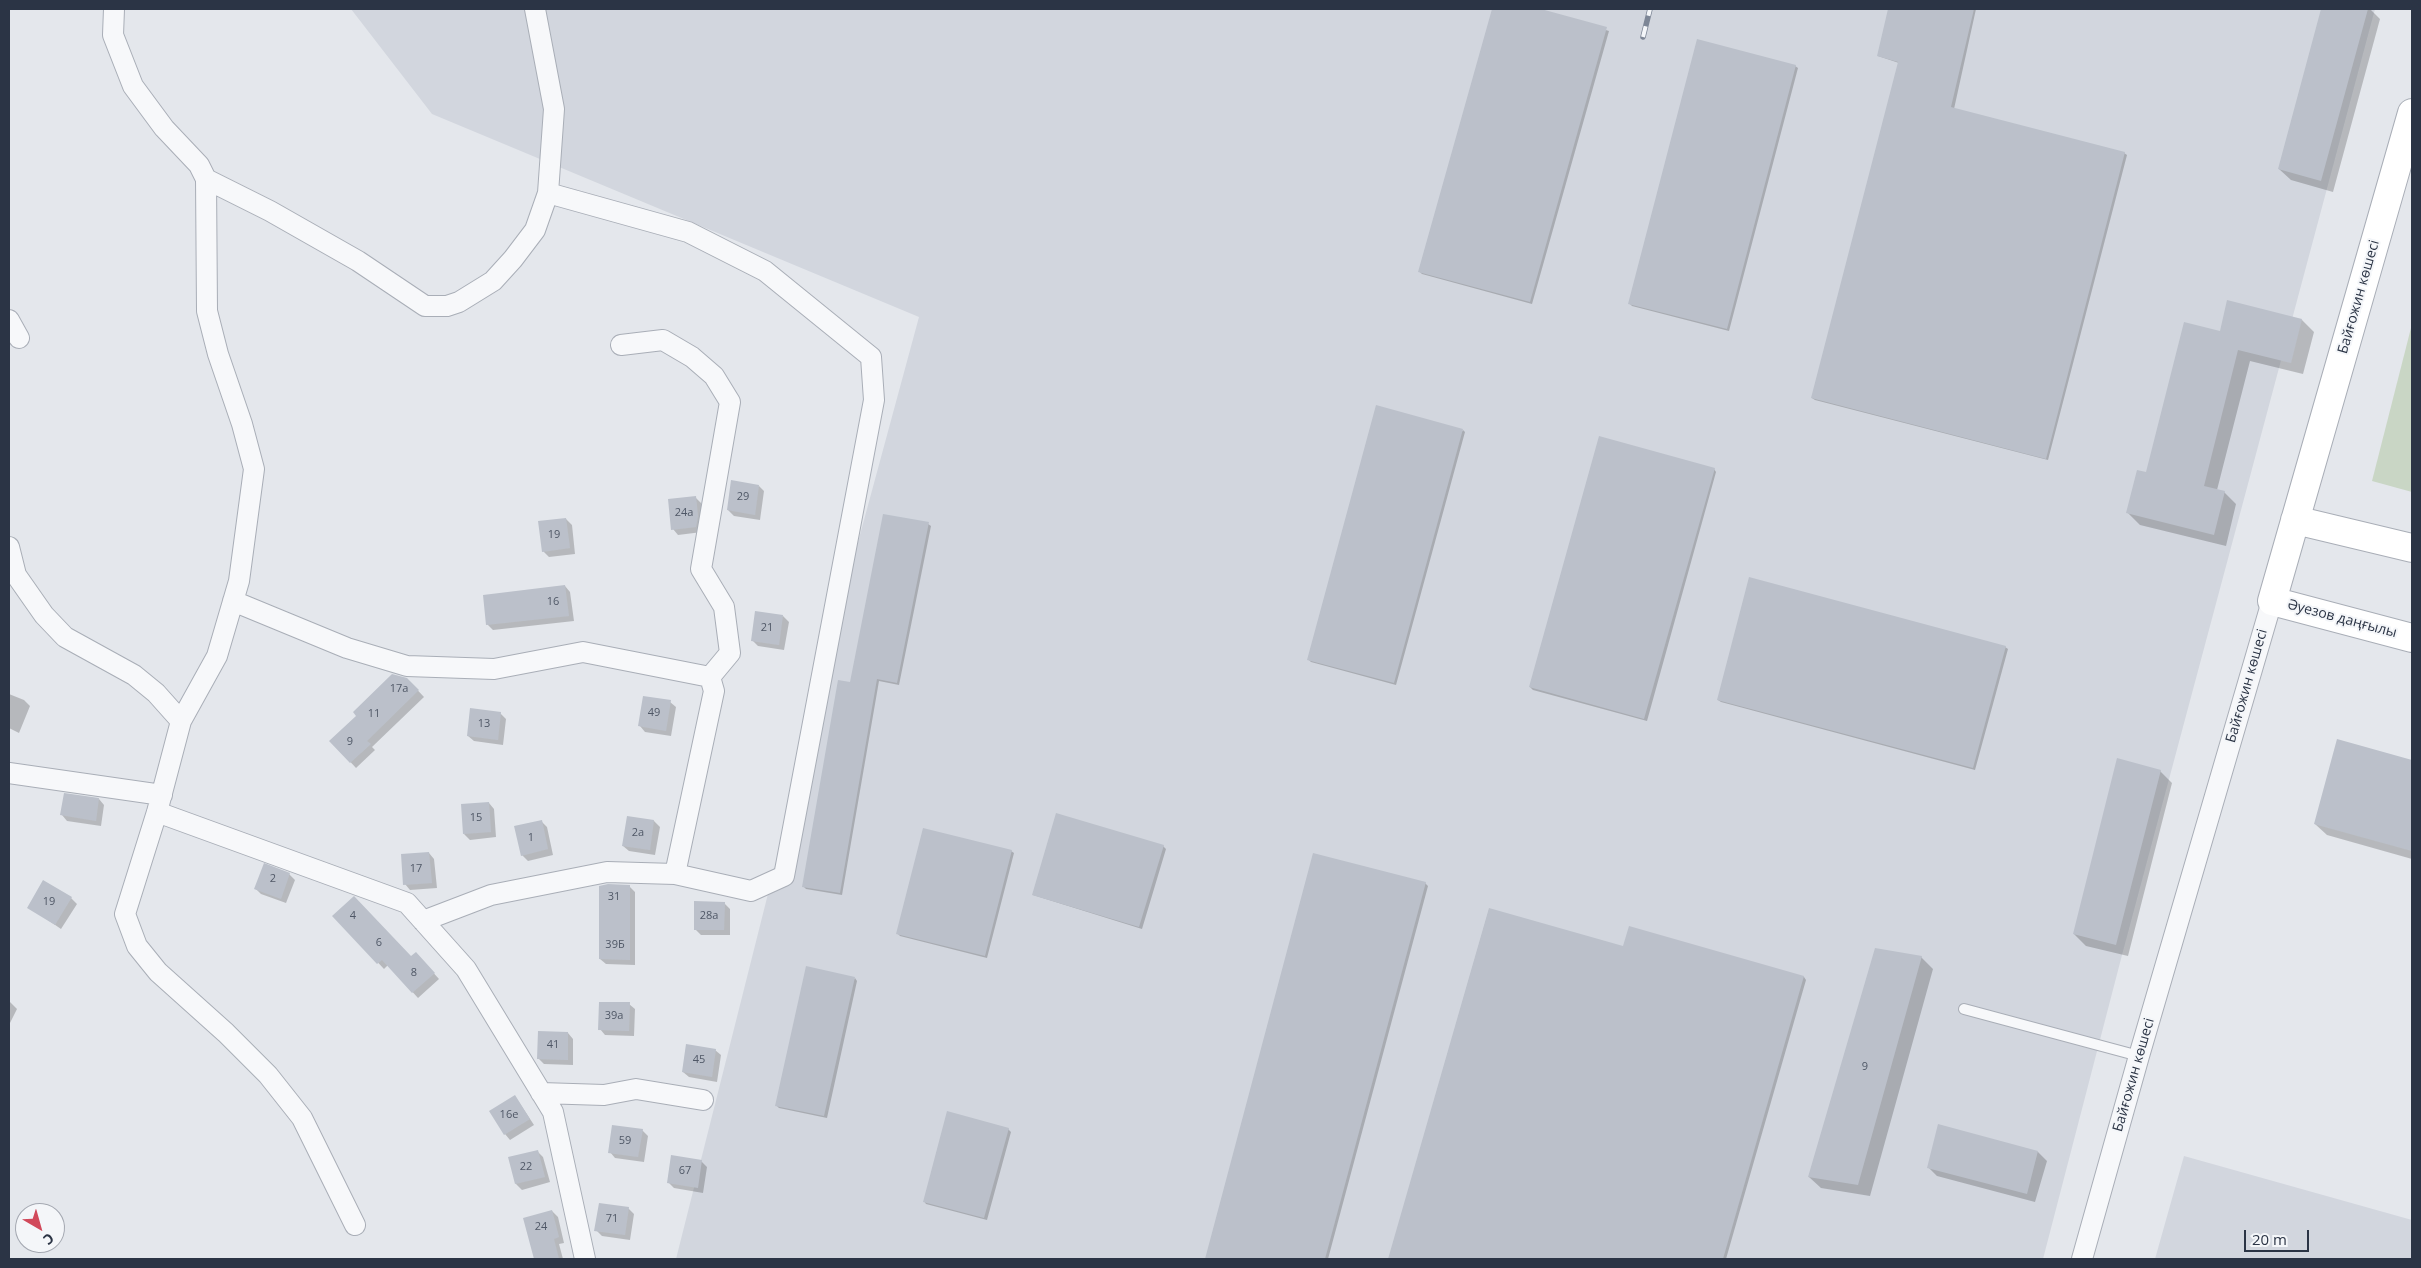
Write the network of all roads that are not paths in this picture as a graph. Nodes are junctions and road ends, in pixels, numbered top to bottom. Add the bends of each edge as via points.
1 (114, 9) edge
2 (536, 9) edge
3 (2412, 113) edge
4 (206, 180) junction
5 (548, 192) junction
6 (9, 320) edge
7 (19, 338) dead end
8 (621, 345) dead end
9 (2295, 520) junction
10 (9, 547) edge
11 (2412, 548) edge
12 (13, 578) edge
13 (233, 601) junction
14 (2272, 601) junction
15 (2412, 638) edge
16 (710, 677) junction
17 (181, 721) junction
18 (9, 773) edge
19 (160, 803) junction
20 (675, 874) junction
21 (423, 921) junction
22 (1964, 1010) dead end
23 (2139, 1056) junction
24 (541, 1093) junction
25 (703, 1100) dead end
26 (355, 1225) dead end
27 (585, 1259) edge
28 (2082, 1259) edge

1 - 4 street via 113,35 133,86 155,117 199,165
2 - 5 street via 554,110
3 - 9 main road, Байғожин көшесі
4 - 5 street via 358,261 425,306 447,306 459,302 493,281 535,230
4 - 13 street via 207,311 254,468 239,581
5 - 20 street via 688,232 765,271 871,357 874,400 784,876 750,891
6 - 7 street
8 - 16 street via 663,340 692,357 714,376 730,402 701,569 724,607 730,653
9 - 11 main road
9 - 14 main road, Байғожин көшесі
10 - 12 street
12 - 17 street via 64,637 134,675 156,693
13 - 16 street via 347,648 407,666 494,668 583,652
13 - 17 street via 218,656
14 - 15 main road, Әуезов даңғылы
14 - 23 street, Байғожин көшесі
16 - 20 street via 714,691
17 - 19 street
18 - 19 street
19 - 21 street via 407,903
19 - 26 street via 125,914 137,946 158,972 268,1075 302,1118
20 - 21 street via 607,872 491,895
21 - 24 street via 466,969
22 - 23 lane
23 - 28 street, Байғожин көшесі
24 - 25 street via 604,1095 636,1089
24 - 27 street via 553,1112

